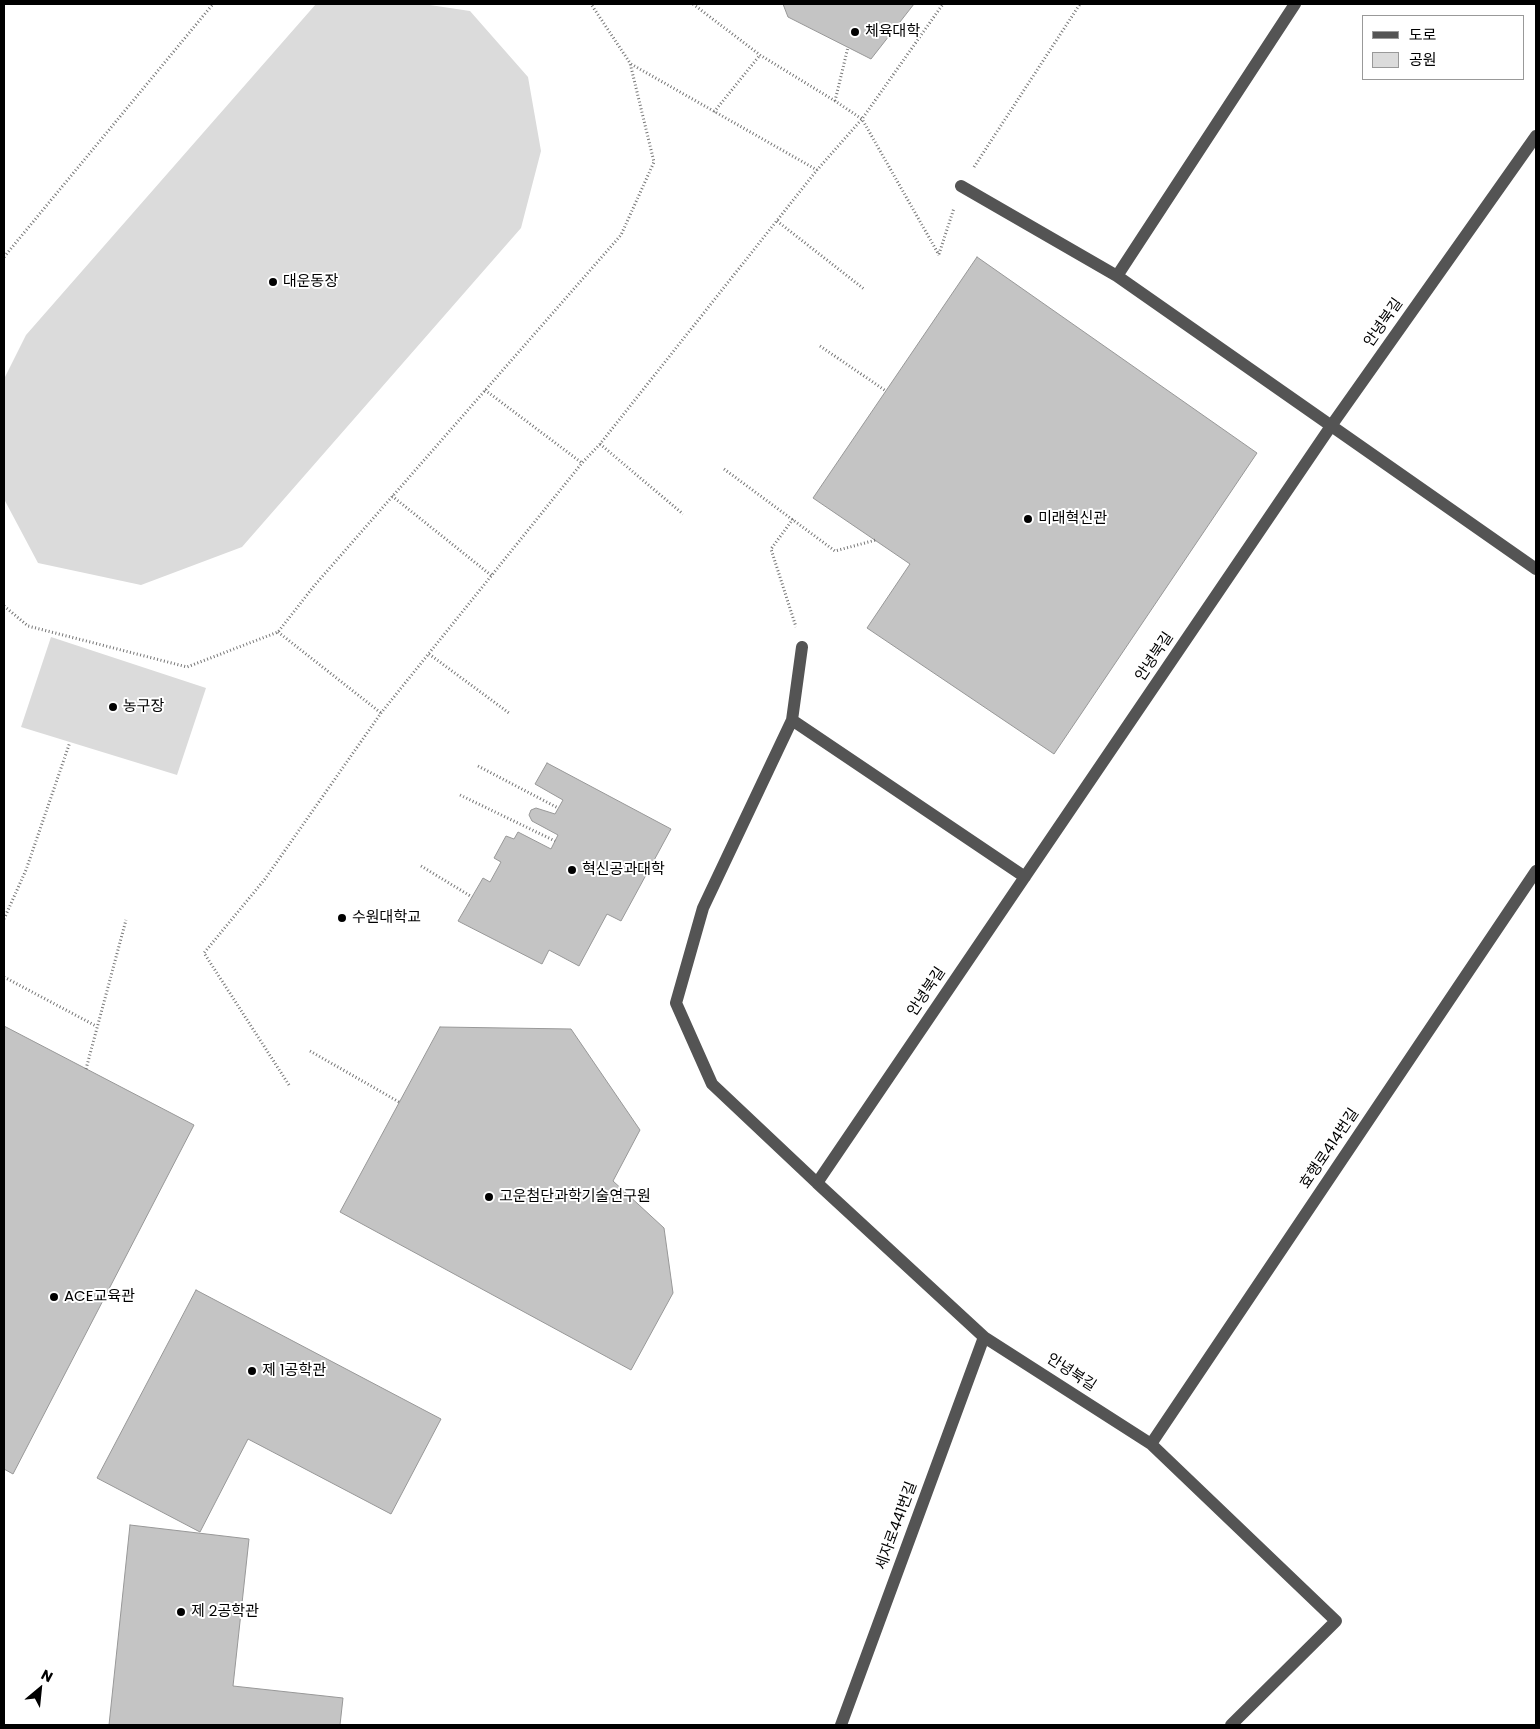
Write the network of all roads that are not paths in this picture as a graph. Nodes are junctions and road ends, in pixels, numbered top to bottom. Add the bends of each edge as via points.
1 (1295, 4) edge
2 (1536, 136) edge
3 (961, 186) road end
4 (1117, 276) junction
5 (1332, 426) junction
6 (1536, 569) edge
7 (802, 647) road end
8 (792, 720) junction
9 (1536, 871) edge
10 (1025, 877) junction
11 (817, 1183) junction
12 (984, 1337) junction
13 (1152, 1444) junction
14 (841, 1725) edge
15 (1231, 1725) edge

1 - 4 street
2 - 5 street, 안녕북길
3 - 4 street
4 - 5 street
5 - 6 street
5 - 10 street, 안녕북길
7 - 8 street
8 - 10 street
8 - 11 street via 703,908 676,1003 712,1084
9 - 13 street, 효행로414번길
10 - 11 street, 안녕북길
11 - 12 street, 안녕북길
12 - 13 street, 안녕북길
12 - 14 street, 세자로441번길
13 - 15 street, 안녕북길 via 1336,1621

